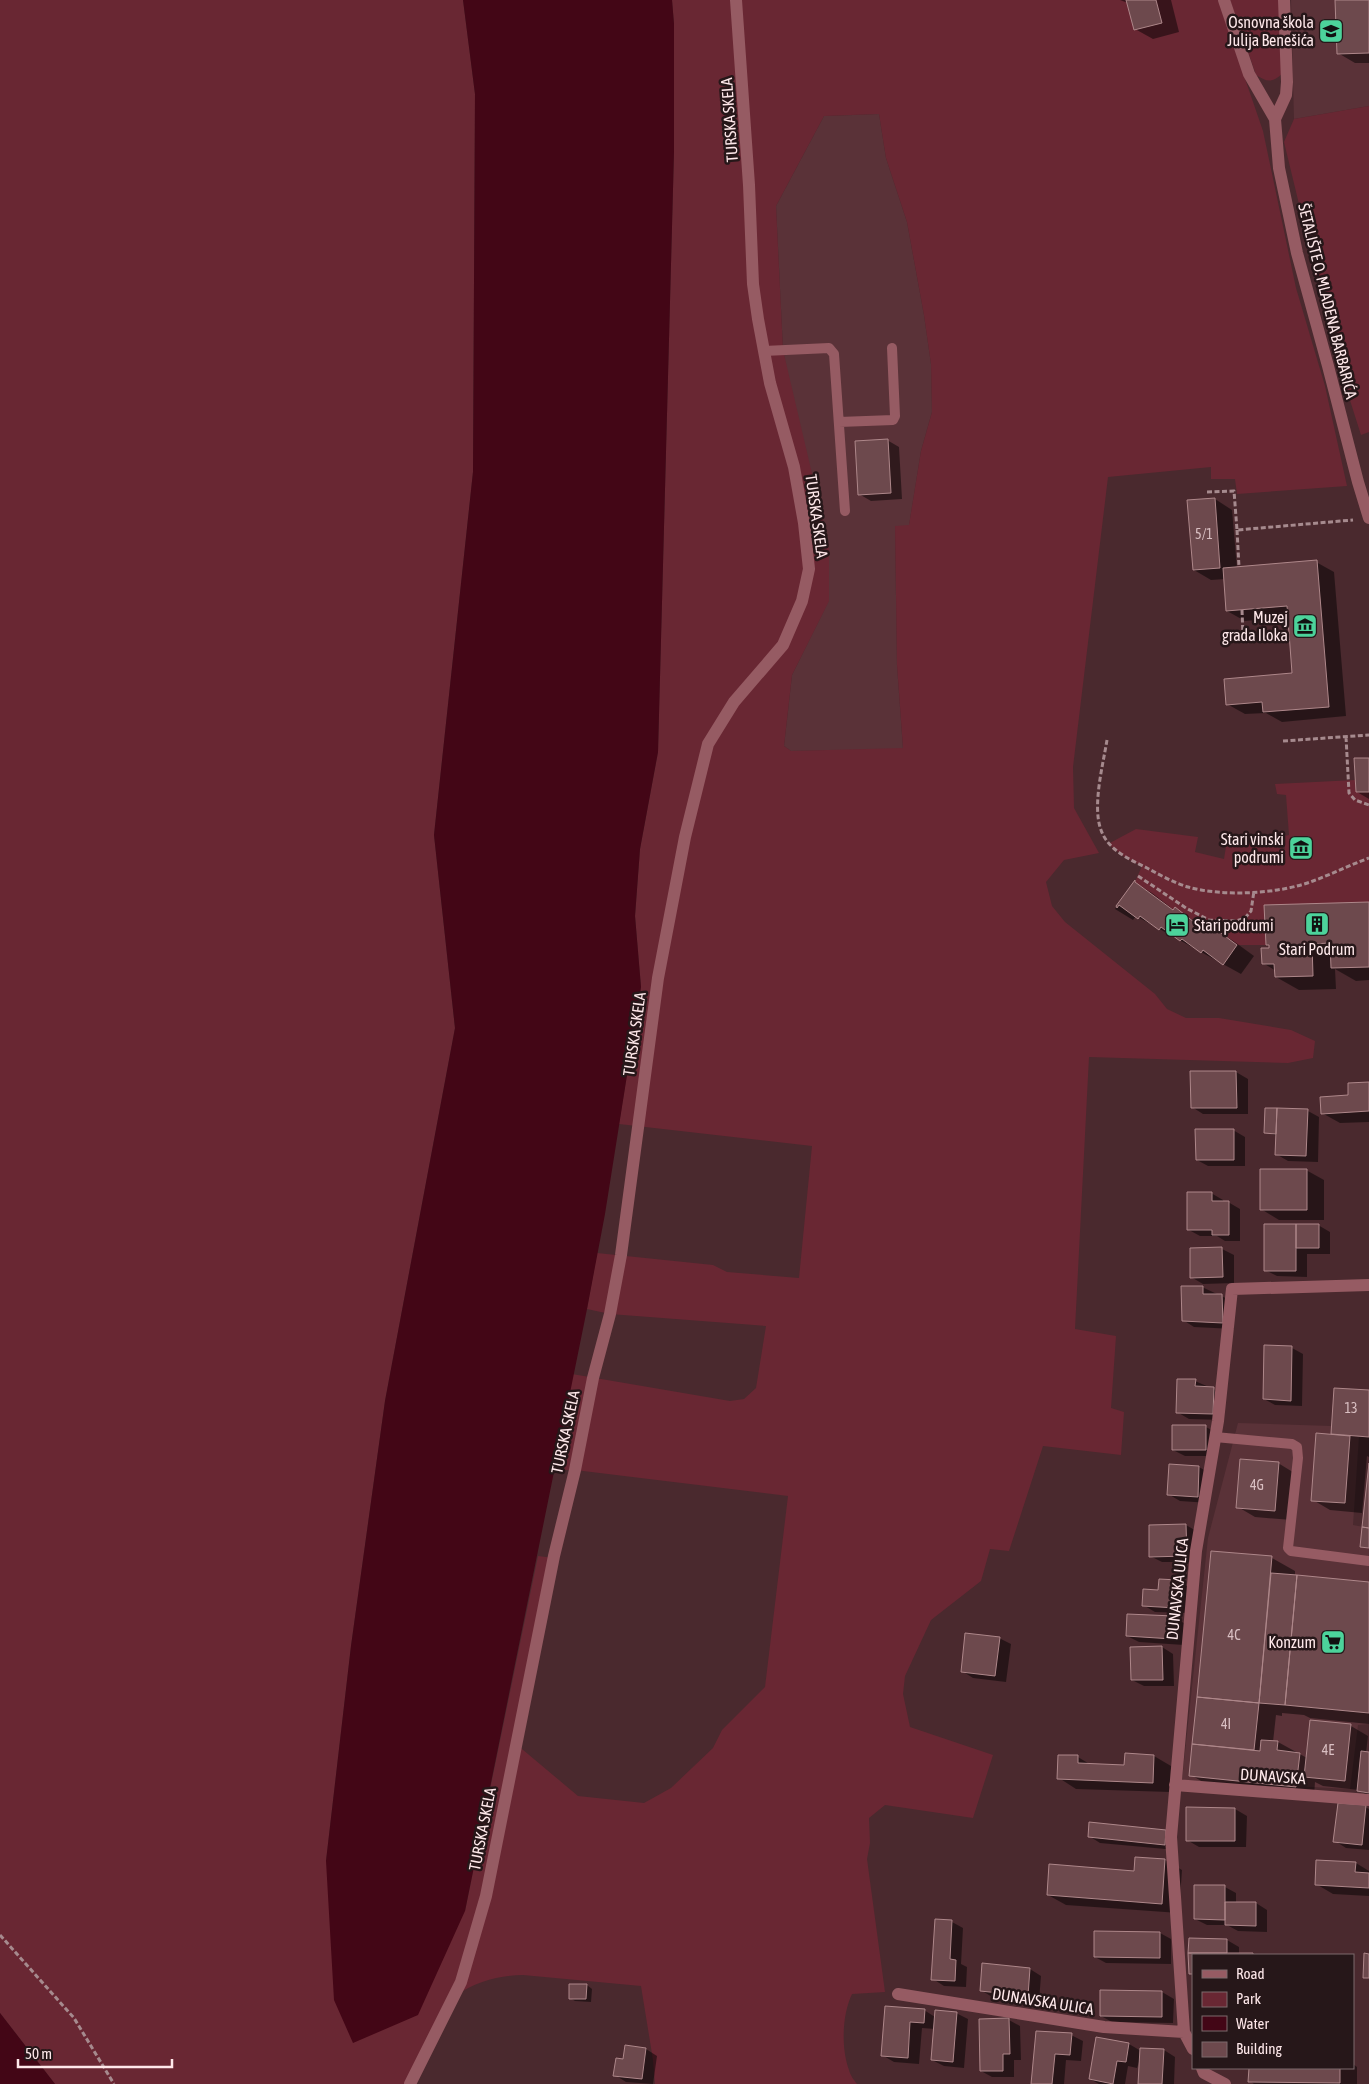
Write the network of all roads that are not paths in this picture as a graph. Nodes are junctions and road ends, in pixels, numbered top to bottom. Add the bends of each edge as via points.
1 (736, 0) edge
2 (1224, 0) edge
3 (1284, 0) edge
4 (1275, 119) junction
5 (892, 348) dead end
6 (764, 351) junction
7 (839, 422) junction
8 (845, 511) dead end
9 (1364, 519) edge
10 (1369, 1284) edge
11 (1215, 1437) junction
12 (1369, 1561) edge
13 (1175, 1785) junction
14 (1369, 1800) edge
15 (898, 1994) dead end
16 (1184, 2032) junction
17 (1192, 2047) edge
18 (1202, 2069) edge
19 (410, 2084) edge
20 (1225, 2084) edge

1 - 6 street, TURSKA SKELA via 753,284
2 - 4 street via 1249,74
3 - 4 street via 1286,95
4 - 9 street, ŠETALIŠTE O. MLADENA BARBARIĆA via 1279,168 1296,253 1358,482
5 - 7 lane via 893,420
6 - 7 lane via 830,348 834,354
6 - 19 street, TURSKA SKELA via 794,467 809,569 802,601 783,644 734,702 708,744 685,837 658,978 621,1255 610,1314 554,1556 486,1896 462,1982
7 - 8 lane
10 - 11 street, DUNAVSKA ULICA via 1232,1288
11 - 12 lane via 1297,1447 1288,1548 1290,1551
11 - 13 street, DUNAVSKA ULICA via 1196,1551
13 - 14 street, DUNAVSKA
13 - 16 street, DUNAVSKA ULICA via 1171,1837
15 - 16 street, DUNAVSKA ULICA via 1104,2027
16 - 17 street, DUNAVSKA ULICA
18 - 20 street

